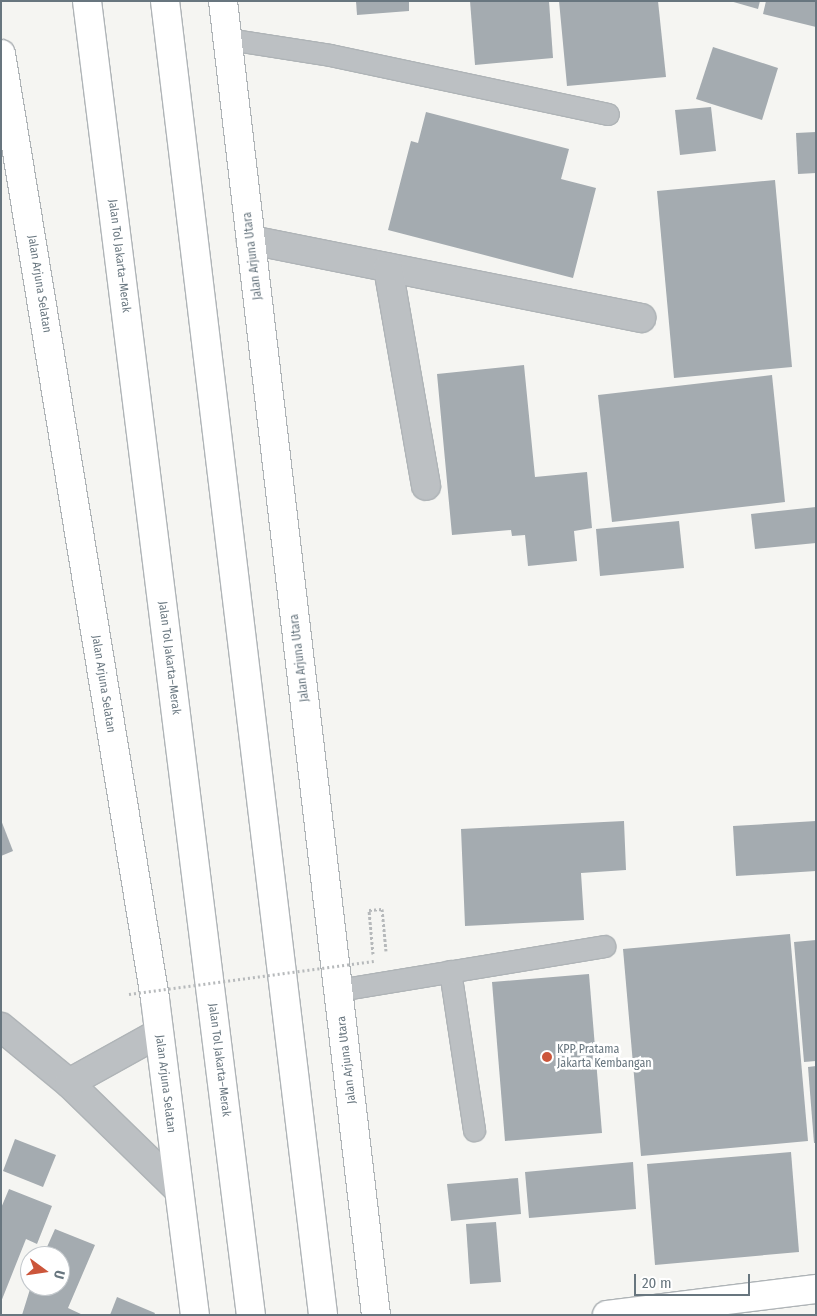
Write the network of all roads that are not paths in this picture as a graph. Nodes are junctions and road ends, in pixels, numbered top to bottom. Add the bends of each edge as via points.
1 (87, 1) edge
2 (165, 1) edge
3 (223, 1) edge
4 (228, 39) junction
5 (1, 54) edge
6 (608, 114) dead end
7 (251, 240) junction
8 (388, 268) junction
9 (641, 318) dead end
10 (426, 486) dead end
11 (604, 946) dead end
12 (450, 972) junction
13 (338, 990) junction
14 (1, 1027) edge
15 (159, 1033) junction
16 (80, 1076) junction
17 (474, 1130) dead end
18 (179, 1190) junction
19 (816, 1289) edge
20 (195, 1315) edge
21 (251, 1315) edge
22 (323, 1315) edge
23 (376, 1315) edge
24 (608, 1315) edge

1 - 21 main road, Jalan Tol Jakarta–Merak
2 - 22 main road
3 - 4 main road, Jalan Arjuna Utara
4 - 6 lane via 330,55
4 - 7 main road, Jalan Arjuna Utara
5 - 15 main road, Jalan Arjuna Selatan
7 - 8 street
7 - 13 main road, Jalan Arjuna Utara
8 - 9 street
8 - 10 street
11 - 12 lane
12 - 13 lane
12 - 17 lane
13 - 23 main road, Jalan Arjuna Utara
14 - 16 street
15 - 16 street
15 - 18 main road, Jalan Arjuna Selatan
16 - 18 street
18 - 20 main road, Jalan Arjuna Selatan
19 - 24 main road

